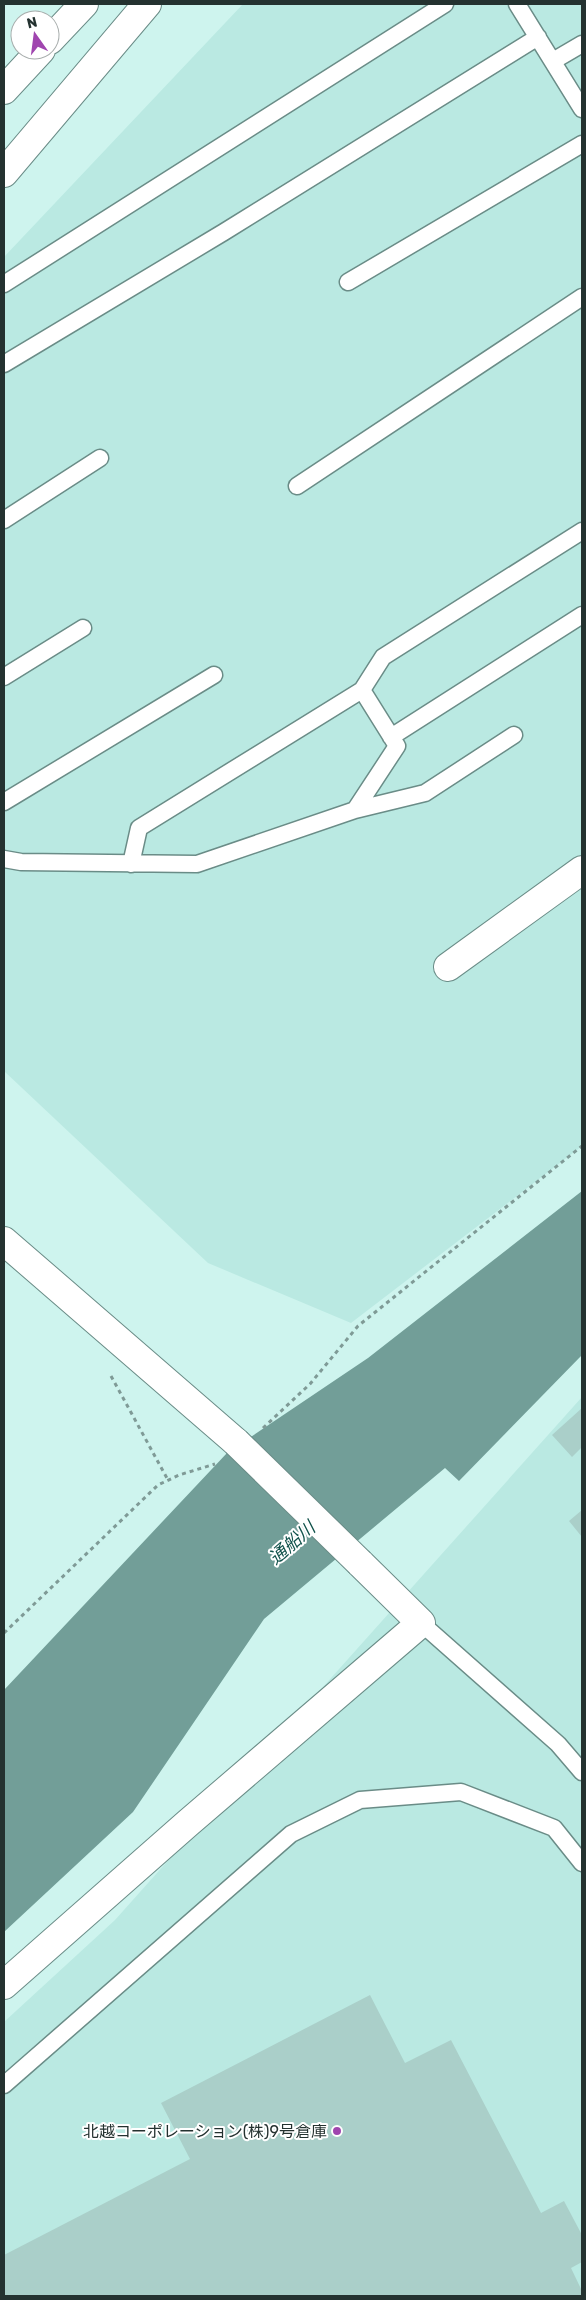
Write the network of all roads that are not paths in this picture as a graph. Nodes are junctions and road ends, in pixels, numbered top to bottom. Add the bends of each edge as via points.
1 (84, 4) edge
2 (147, 4) edge
3 (445, 4) edge
4 (518, 4) edge
5 (60, 29) edge
6 (538, 37) junction
7 (582, 44) edge
8 (32, 60) edge
9 (553, 61) junction
10 (4, 90) edge
11 (582, 110) edge
12 (582, 144) edge
13 (4, 173) edge
14 (348, 282) dead end
15 (4, 284) edge
16 (582, 297) edge
17 (4, 364) edge
18 (100, 458) dead end
19 (297, 486) dead end
20 (4, 520) edge
21 (582, 531) edge
22 (582, 615) edge
23 (84, 628) dead end
24 (214, 674) dead end
25 (4, 677) edge
26 (362, 690) junction
27 (514, 736) dead end
28 (391, 737) junction
29 (4, 802) edge
30 (355, 810) junction
31 (4, 859) edge
32 (131, 864) junction
33 (582, 870) edge
34 (448, 967) dead end
35 (4, 1241) edge
36 (421, 1623) junction
37 (582, 1772) edge
38 (582, 1863) edge
39 (4, 1985) edge
40 (4, 2085) edge

1 - 5 street
2 - 13 street
3 - 15 lane
4 - 6 lane
6 - 9 lane
6 - 17 lane
7 - 9 lane
8 - 10 street
9 - 11 lane
12 - 14 lane
16 - 19 lane
18 - 20 lane
21 - 26 lane via 383,657
22 - 28 lane
23 - 25 lane
24 - 29 lane
26 - 28 lane
26 - 32 lane via 139,828
27 - 30 lane via 425,792
28 - 30 lane via 396,746
30 - 32 lane via 197,864
31 - 32 lane
33 - 34 street
35 - 36 street, bridge via 238,1446
36 - 37 lane via 558,1744
36 - 39 street
38 - 40 lane via 554,1828 461,1792 360,1800 291,1834

